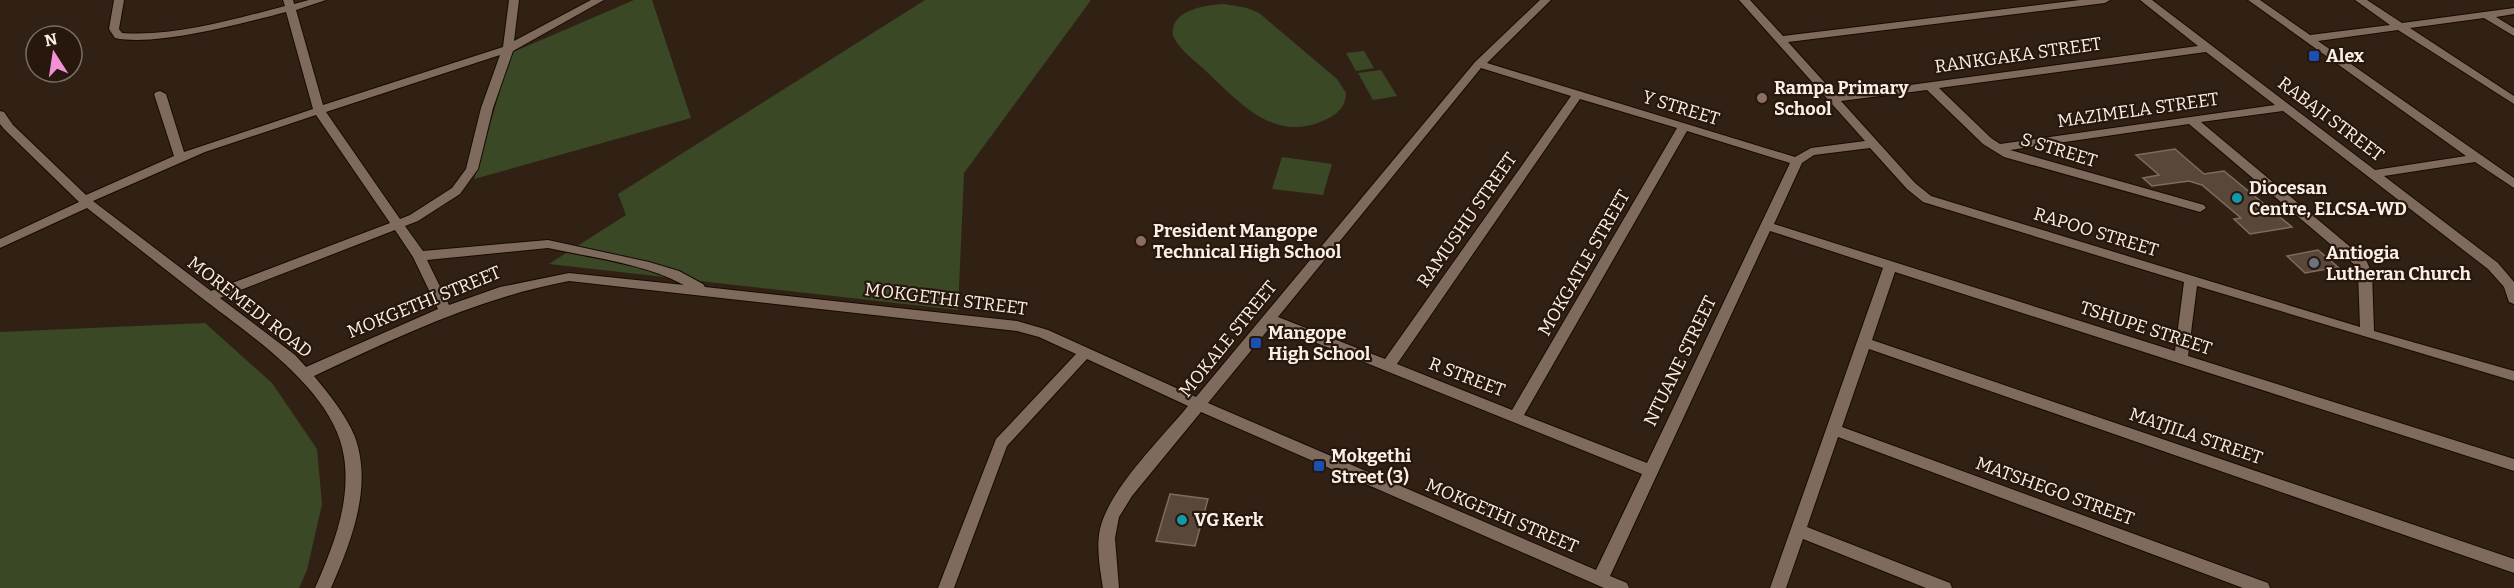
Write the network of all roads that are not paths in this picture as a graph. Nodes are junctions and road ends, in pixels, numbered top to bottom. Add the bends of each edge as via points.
1 (120, 0) edge
2 (321, 0) edge
3 (514, 0) edge
4 (599, 0) edge
5 (1546, 0) edge
6 (1744, 0) edge
7 (2105, 0) edge
8 (2145, 0) edge
9 (2253, 0) edge
10 (2360, 0) edge
11 (289, 4) edge
12 (2514, 11) edge
13 (2486, 15) junction
14 (2400, 26) junction
15 (2514, 33) edge
16 (2308, 39) junction
17 (1780, 40) junction
18 (2208, 48) junction
19 (508, 49) junction
20 (1479, 64) junction
21 (1930, 86) junction
22 (160, 94) dead end
23 (1577, 95) junction
24 (1833, 99) junction
25 (2514, 101) edge
26 (2285, 107) junction
27 (319, 111) junction
28 (0, 114) edge
29 (2191, 120) junction
30 (1683, 127) junction
31 (1873, 144) junction
32 (1997, 148) junction
33 (180, 157) junction
34 (2478, 158) junction
35 (1797, 161) junction
36 (2374, 174) junction
37 (2514, 184) edge
38 (86, 202) junction
39 (2200, 208) dead end
40 (397, 225) junction
41 (1767, 226) junction
42 (0, 244) edge
43 (419, 256) junction
44 (1891, 265) junction
45 (2191, 280) junction
46 (703, 290) junction
47 (210, 297) junction
48 (2514, 299) edge
49 (446, 312) junction
50 (1270, 319) junction
51 (2367, 334) junction
52 (1866, 343) junction
53 (1085, 353) junction
54 (2181, 358) junction
55 (1387, 367) junction
56 (305, 374) junction
57 (2514, 376) edge
58 (1199, 405) junction
59 (1515, 417) junction
60 (1834, 430) junction
61 (2514, 465) edge
62 (1650, 471) junction
63 (1799, 530) junction
64 (2514, 566) edge
65 (1600, 579) junction
66 (323, 588) edge
67 (946, 588) edge
68 (1111, 588) edge
69 (1621, 588) edge
70 (1778, 588) edge
71 (1944, 588) edge
72 (2262, 588) edge

1 - 11 street via 114,29 124,38 155,35
2 - 11 street
3 - 19 street
4 - 19 street
5 - 20 street, MOKALE STREET
6 - 17 street, RAPOO STREET
7 - 17 street
8 - 18 street, RABAJI STREET
9 - 16 street
10 - 14 street
11 - 27 street
12 - 13 street
13 - 14 street
13 - 15 street
14 - 16 street
14 - 25 street
16 - 34 street
17 - 24 street, RAPOO STREET
18 - 21 street, RANKGAKA STREET
18 - 26 street, RABAJI STREET
19 - 27 street
19 - 40 street via 469,177 446,199
20 - 23 street, Y STREET
20 - 50 street, MOKALE STREET
21 - 24 street, RANKGAKA STREET
21 - 32 street, S STREET
22 - 33 street
23 - 30 street, Y STREET
23 - 55 street, RAMUSHU STREET
24 - 31 street, RAPOO STREET
26 - 29 street, MAZIMELA STREET
26 - 36 street, RABAJI STREET
27 - 33 street
27 - 40 street
28 - 38 street, MOREMEDI ROAD via 30,149
29 - 32 street, MAZIMELA STREET
29 - 51 street via 2361,263 2366,273
30 - 35 street, Y STREET
30 - 59 street, MOKGATLE STREET
31 - 35 street via 1811,152
31 - 45 street, RAPOO STREET via 1927,199
32 - 39 street, S STREET
33 - 38 street
34 - 36 street
34 - 37 street
35 - 41 street, NTUANE STREET
36 - 48 street, RABAJI STREET via 2493,266 2510,286
38 - 42 street
38 - 47 street, MOREMEDI ROAD
40 - 43 street
40 - 47 street
41 - 44 street, TSHUPE STREET
41 - 62 street, NTUANE STREET
43 - 46 street via 548,244 655,268
43 - 49 street
44 - 52 street
44 - 54 street, TSHUPE STREET
45 - 51 street, RAPOO STREET
45 - 54 street
46 - 49 street, MOKGETHI STREET via 569,277 514,286
46 - 53 street, MOKGETHI STREET via 1017,326 1043,333
47 - 56 street, MOREMEDI ROAD
49 - 56 street, MOKGETHI STREET
50 - 55 street, R STREET
50 - 58 street, MOKALE STREET
51 - 57 street, RAPOO STREET
52 - 60 street
52 - 64 street, MATJILA STREET
53 - 58 street, MOKGETHI STREET
53 - 67 street via 1001,443
54 - 61 street, TSHUPE STREET
55 - 59 street, R STREET
56 - 66 street, MOREMEDI ROAD via 346,435 354,462 350,504
58 - 65 street, MOKGETHI STREET
58 - 68 street, MOKALE STREET via 1112,512 1106,532
59 - 62 street, R STREET
60 - 63 street
60 - 72 street, MATSHEGO STREET
62 - 65 street, NTUANE STREET
63 - 70 street
63 - 71 street
65 - 69 street, MOKGETHI STREET

